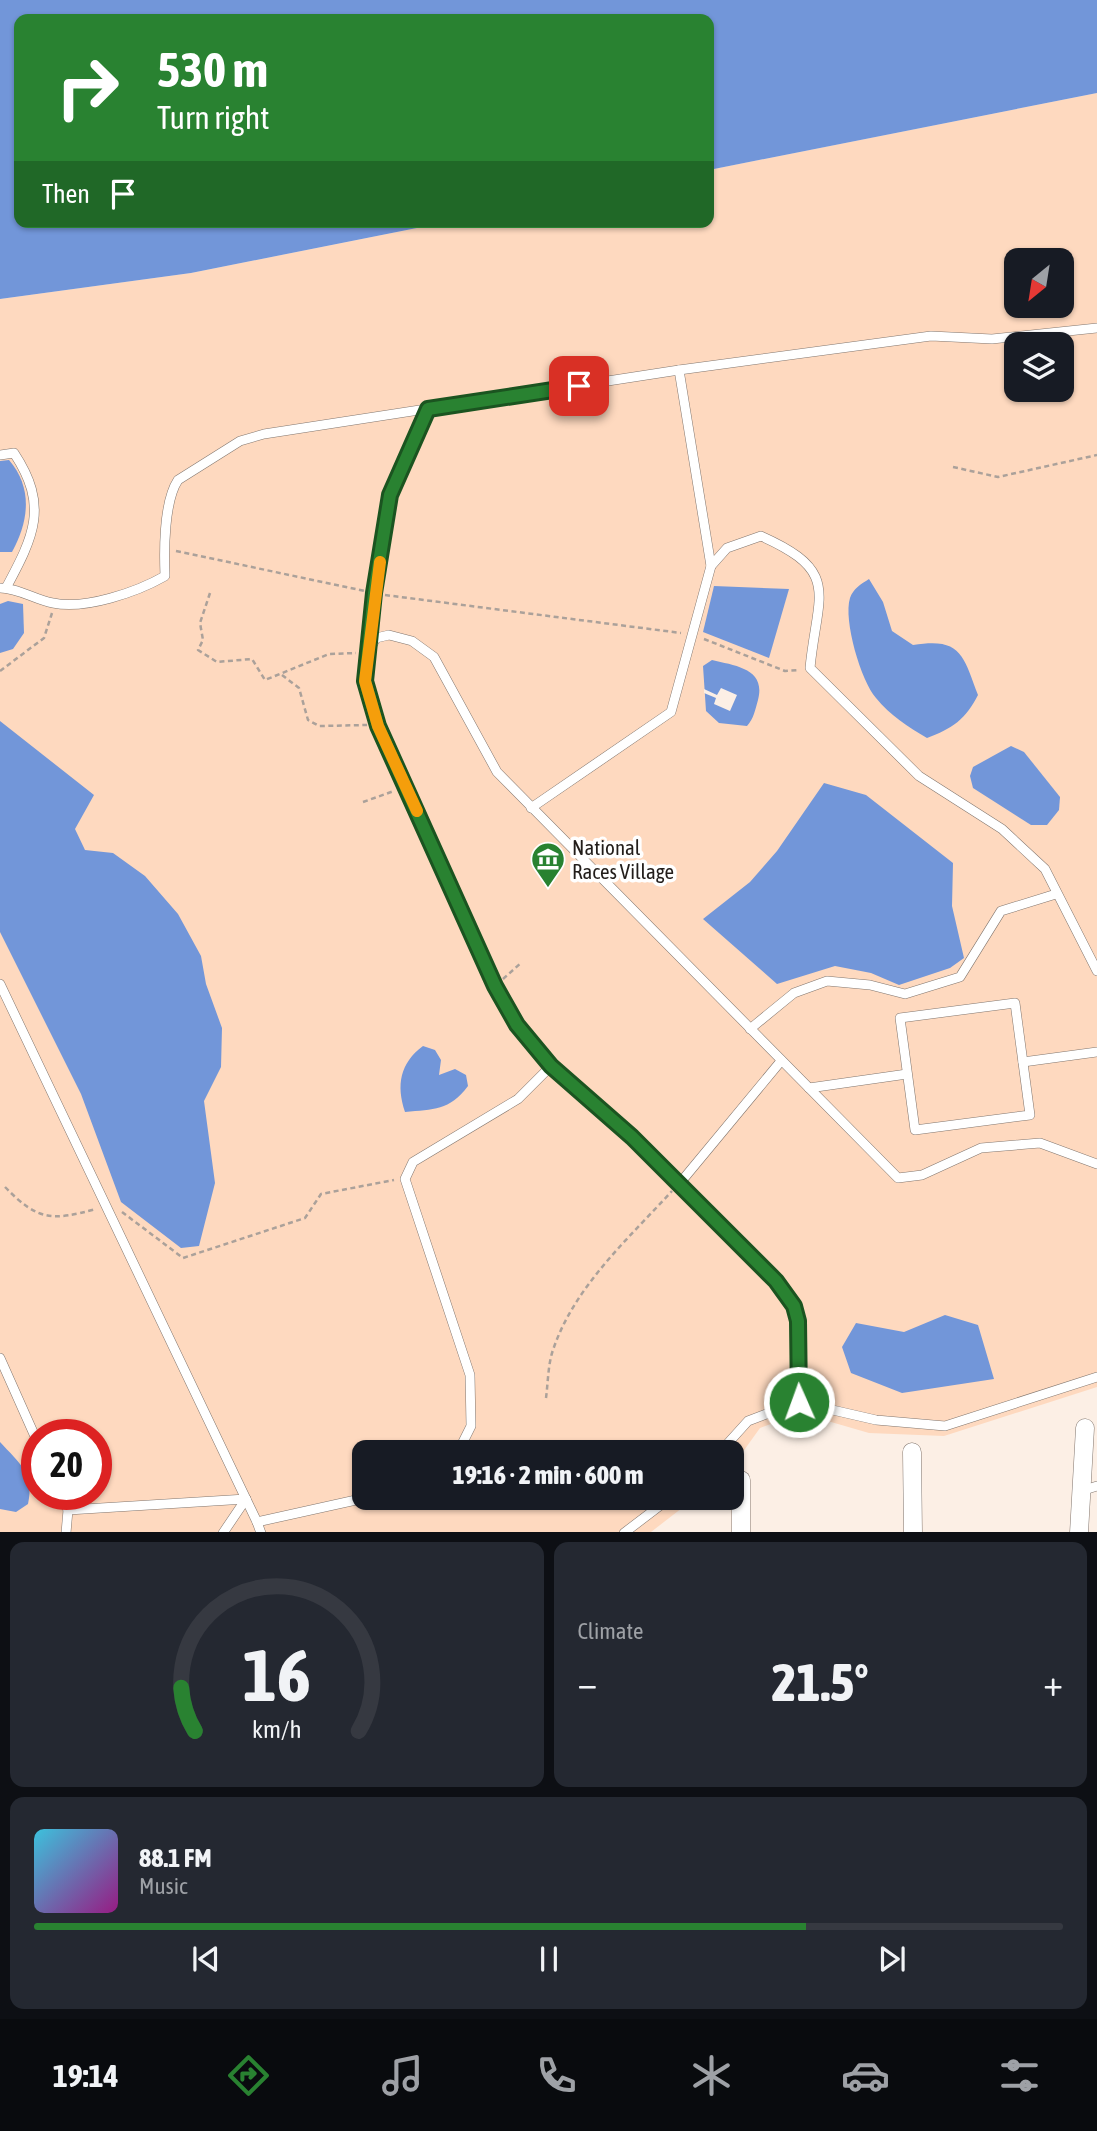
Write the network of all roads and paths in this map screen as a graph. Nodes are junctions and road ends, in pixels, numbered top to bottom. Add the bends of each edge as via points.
1 (1097, 328) edge
2 (679, 370) junction
3 (428, 409) junction
4 (0, 455) edge
5 (1097, 455) edge
6 (953, 467) dead end
7 (164, 549) junction
8 (711, 566) junction
9 (3, 588) edge
10 (210, 593) dead end
11 (374, 593) junction
12 (55, 604) junction
13 (694, 635) junction
14 (366, 653) junction
15 (810, 668) junction
16 (0, 671) edge
17 (282, 675) junction
18 (378, 726) junction
19 (408, 789) junction
20 (363, 802) dead end
21 (531, 808) junction
22 (1056, 894) junction
23 (522, 962) dead end
24 (1097, 971) edge
25 (0, 984) edge
26 (495, 986) junction
27 (750, 1029) junction
28 (1097, 1052) edge
29 (782, 1061) junction
30 (1023, 1062) junction
31 (551, 1066) junction
32 (907, 1074) junction
33 (809, 1088) junction
34 (1097, 1164) edge
35 (405, 1178) junction
36 (680, 1183) junction
37 (5, 1187) dead end
38 (106, 1206) junction
39 (0, 1358) edge
40 (1097, 1377) edge
41 (546, 1398) dead end
42 (799, 1402) junction
43 (27, 1419) edge
44 (1085, 1428) dead end
45 (464, 1440) edge
46 (731, 1440) edge
47 (912, 1452) dead end
48 (1089, 1489) edge
49 (246, 1499) junction
50 (352, 1501) edge
51 (112, 1507) edge
52 (68, 1510) edge
53 (654, 1510) edge
54 (741, 1510) edge
55 (257, 1522) junction
56 (66, 1532) edge
57 (223, 1532) edge
58 (261, 1532) edge
59 (624, 1532) edge
60 (741, 1532) edge
61 (913, 1532) edge
62 (1079, 1532) edge

1 - 2 lane via 992,339 931,337
2 - 3 lane
2 - 8 lane
3 - 7 lane via 240,441 178,480 171,490
3 - 11 lane via 390,495
4 - 9 lane via 14,453 35,494 33,525 24,554
5 - 6 path via 998,477
7 - 11 path
7 - 12 lane via 165,576 146,586 117,596
8 - 13 lane
8 - 15 lane via 727,548 761,536 789,548 813,568 821,600
9 - 12 lane
10 - 17 path via 200,623 203,640 198,650 217,662 252,659 265,680
11 - 13 path
11 - 14 lane
12 - 16 path via 44,638
13 - 15 path via 785,671
13 - 21 lane via 671,712
14 - 17 path via 329,654
14 - 18 lane via 365,681
14 - 21 lane via 376,638 389,635 412,640 433,657 497,772
15 - 22 lane via 919,776 1002,829 1045,869
17 - 18 path via 299,688 308,720 319,726
18 - 19 lane
19 - 20 path
19 - 26 lane
21 - 27 lane
22 - 24 lane
22 - 27 lane via 1001,911 960,977 905,994 827,981 794,993
23 - 26 path
25 - 38 lane
26 - 31 lane via 517,1025
27 - 29 lane
28 - 30 lane
29 - 33 lane
29 - 36 lane
30 - 32 lane via 1030,1115 915,1130
30 - 32 lane via 1015,1003 900,1018
31 - 35 lane via 518,1099 413,1162
31 - 36 lane
32 - 33 lane
33 - 34 lane via 898,1178 922,1175 981,1148 1040,1143
35 - 38 path via 321,1195 305,1218 183,1258 117,1208
35 - 45 lane via 470,1375 471,1426
36 - 41 path via 608,1260 573,1306 552,1351
36 - 42 lane via 776,1281 794,1306
37 - 38 path via 40,1216 66,1217
38 - 49 lane
39 - 43 lane
40 - 42 lane via 944,1426 876,1420
42 - 46 lane via 748,1421
44 - 48 street
47 - 61 street
48 - 62 street
49 - 51 lane
49 - 55 lane
49 - 57 lane
50 - 55 lane
52 - 56 lane
53 - 59 lane
54 - 60 street
55 - 58 lane

